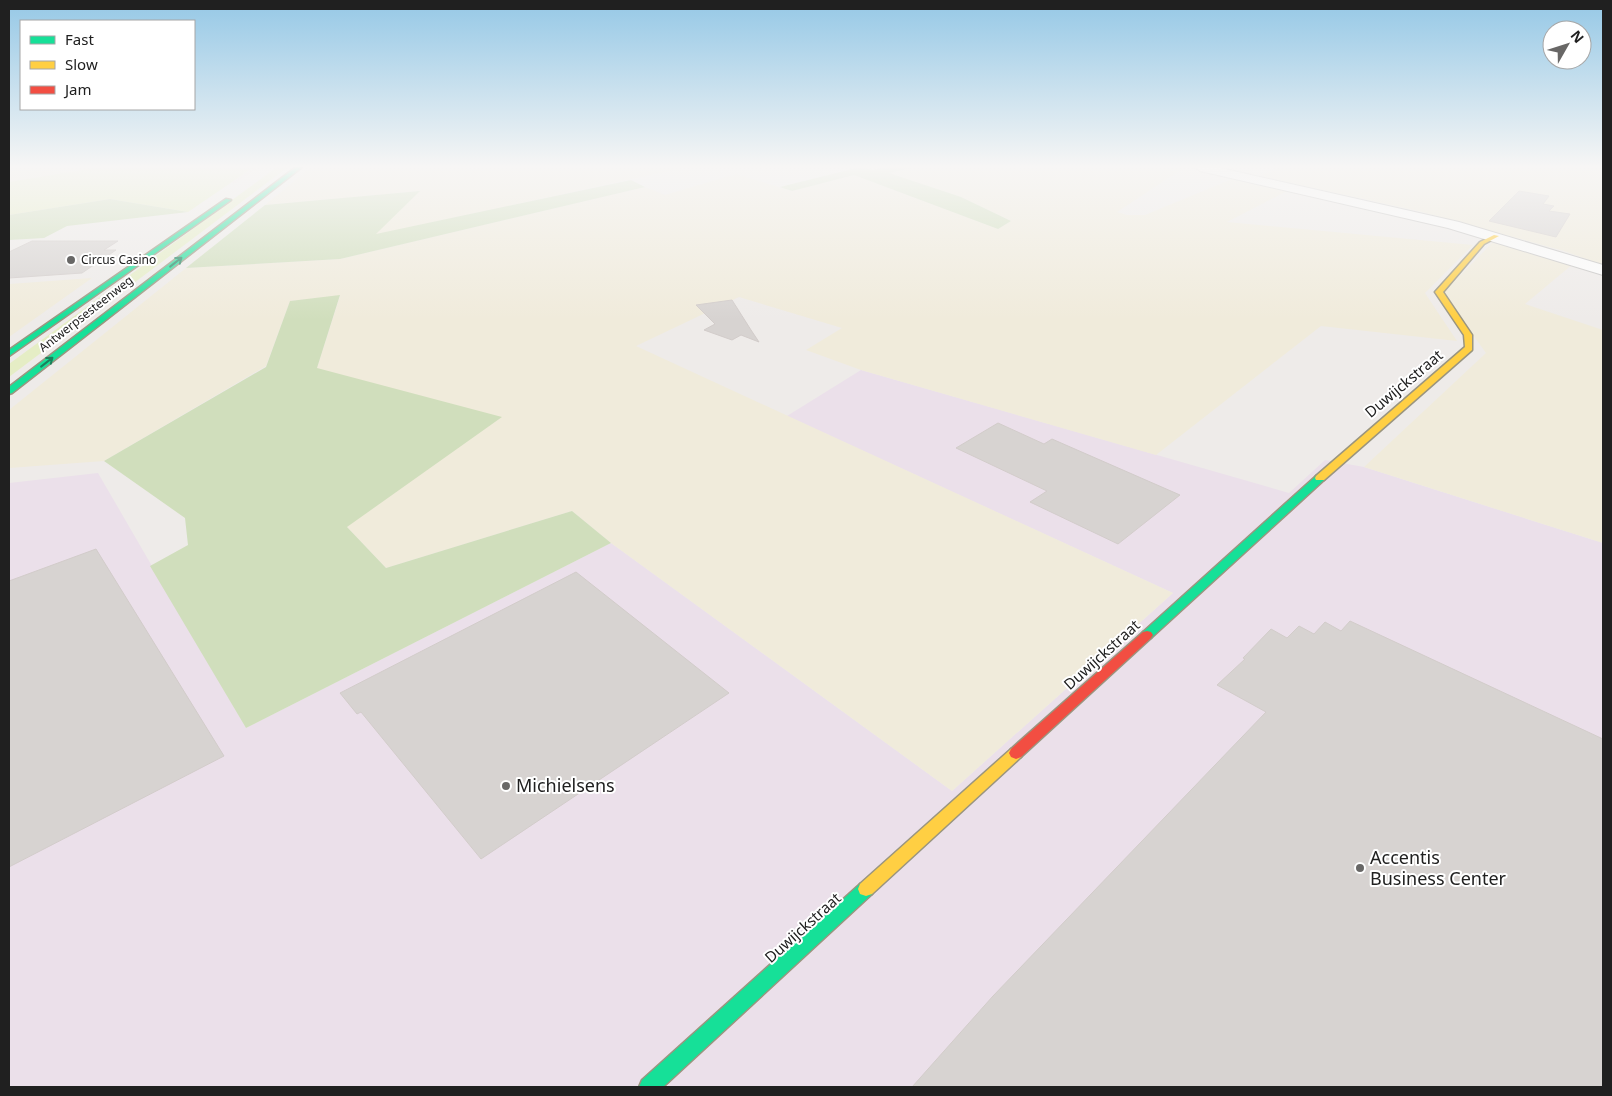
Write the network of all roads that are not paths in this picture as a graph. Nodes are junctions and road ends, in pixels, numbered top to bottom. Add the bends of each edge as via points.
1 (202, 218) edge
2 (233, 218) edge
3 (1428, 218) edge
4 (1496, 236) junction
5 (1603, 270) edge
6 (9, 354) edge
7 (9, 391) edge
8 (649, 1087) edge

1 - 6 street, Antwerpsesteenweg
7 -> 2 street, Antwerpsesteenweg
3 - 4 street
4 - 5 street
4 - 8 street, Duwijckstraat via 1482,243 1438,292 1468,335 1469,348 1464,354 1330,468

